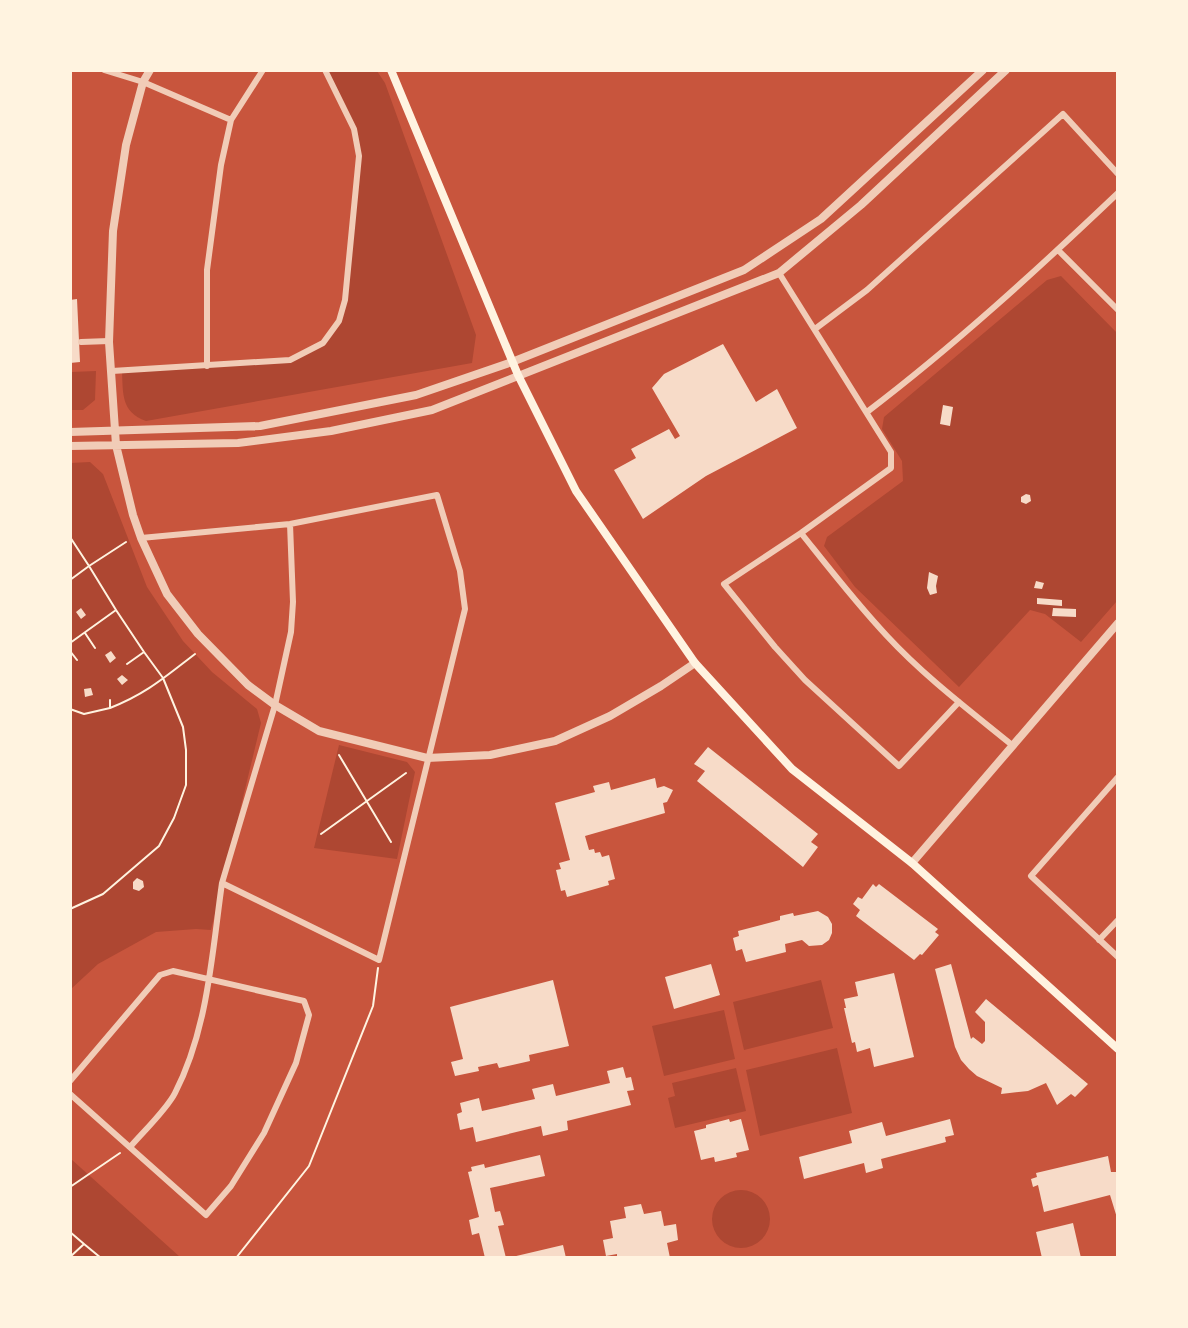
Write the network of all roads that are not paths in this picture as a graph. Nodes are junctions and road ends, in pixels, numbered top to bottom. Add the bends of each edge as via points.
1 (104, 70) edge
2 (150, 70) edge
3 (263, 70) edge
4 (325, 70) edge
5 (392, 70) edge
6 (983, 70) edge
7 (1006, 70) edge
8 (143, 82) junction
9 (231, 120) junction
10 (1118, 174) edge
11 (1118, 193) edge
12 (1058, 250) junction
13 (779, 273) junction
14 (1118, 310) edge
15 (815, 329) junction
16 (110, 340) junction
17 (81, 342) dead end
18 (512, 362) junction
19 (207, 366) junction
20 (112, 371) junction
21 (518, 375) junction
22 (867, 412) junction
23 (115, 430) junction
24 (70, 432) edge
25 (116, 445) junction
26 (70, 446) edge
27 (290, 524) junction
28 (801, 533) junction
29 (141, 538) junction
30 (1118, 622) edge
31 (695, 663) junction
32 (959, 702) junction
33 (275, 705) junction
34 (1011, 745) junction
35 (428, 758) junction
36 (1118, 777) edge
37 (912, 863) junction
38 (222, 883) junction
39 (1118, 920) edge
40 (1099, 940) junction
41 (1118, 957) edge
42 (208, 978) junction
43 (1118, 1049) edge
44 (70, 1081) edge
45 (70, 1094) edge
46 (131, 1146) junction

1 - 8 street
2 - 8 street
3 - 9 street
4 - 19 street via 354,129 359,156 345,300 339,321 323,343 290,360
5 - 18 main road
6 - 18 street via 821,219 744,270
7 - 13 street via 861,205
8 - 9 street
8 - 16 street via 126,145 113,231
9 - 19 street via 207,270
10 - 15 street via 1063,114 867,290
11 - 12 street
12 - 14 street
12 - 22 street via 959,338
13 - 15 street
13 - 21 street
15 - 22 street
16 - 17 street
16 - 20 street
18 - 21 main road
18 - 23 street via 416,395 260,426
19 - 20 street
20 - 23 street
21 - 25 street via 432,410 332,431 238,443
21 - 31 main road via 576,491
22 - 28 street via 891,452 891,468
23 - 24 street
23 - 25 street
25 - 26 street
25 - 29 street
27 - 29 street
27 - 33 street via 294,602
27 - 35 street via 437,495 460,571 465,609
28 - 32 street via 888,637
28 - 32 street via 724,584 775,648 899,766
29 - 33 street via 167,594 198,634 248,685
30 - 34 street
31 - 35 street via 610,716 555,741 490,754
31 - 37 main road via 792,769
32 - 34 street
33 - 35 street via 319,731
33 - 38 street
34 - 37 street
35 - 38 street via 379,960
36 - 40 street via 1031,876
37 - 43 main road
38 - 42 street
39 - 40 street
40 - 41 street
42 - 44 street via 173,971 160,975
42 - 46 street via 196,1043 174,1095
42 - 46 street via 304,1002 309,1015 296,1063 264,1133 231,1186 206,1215
45 - 46 street

